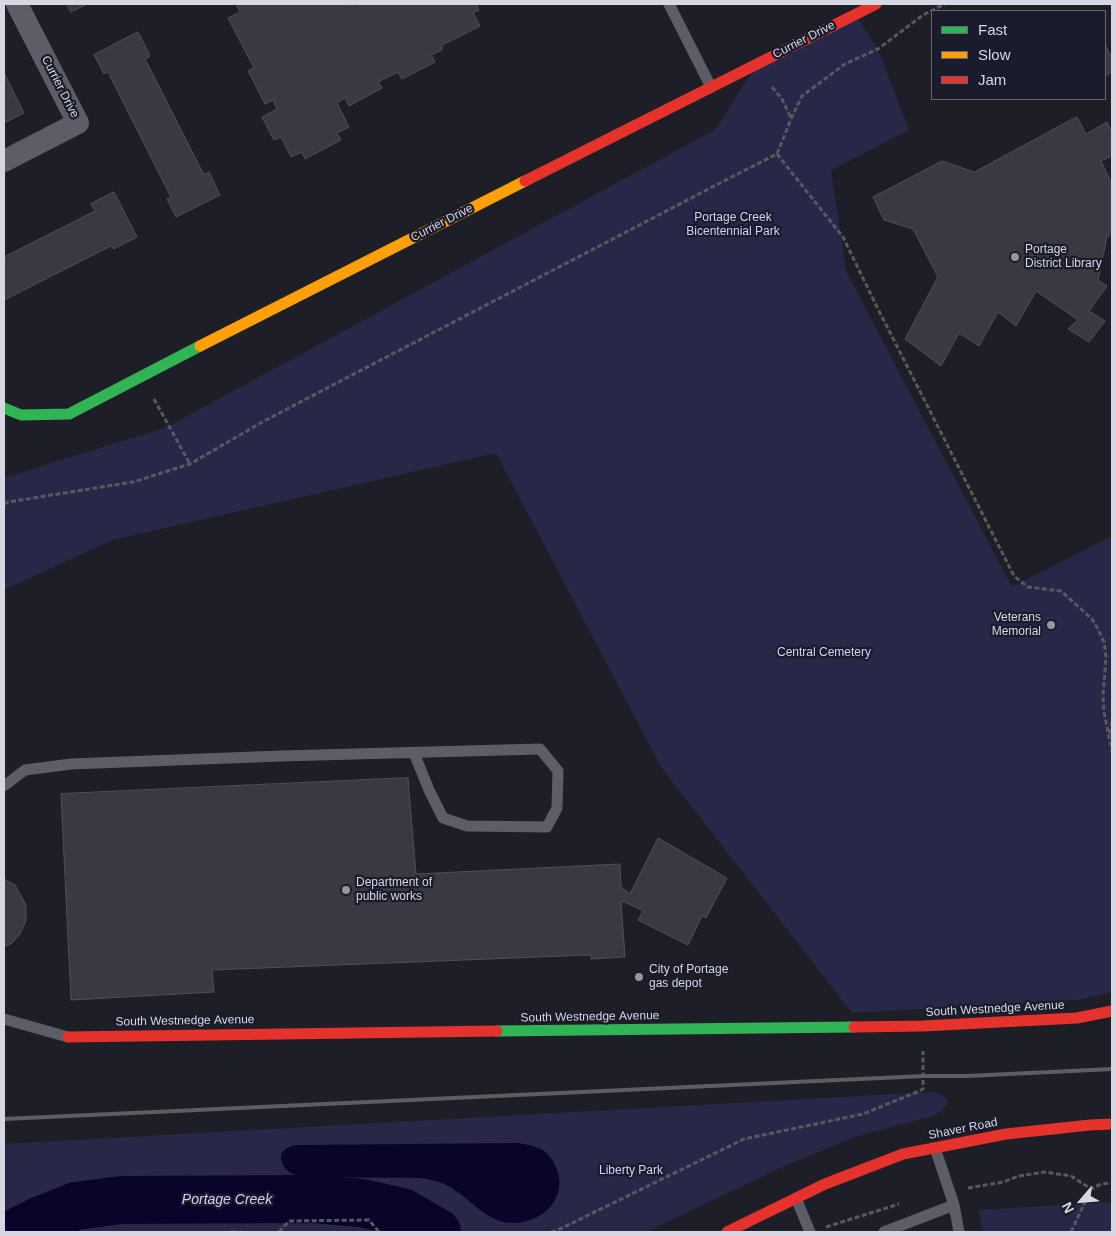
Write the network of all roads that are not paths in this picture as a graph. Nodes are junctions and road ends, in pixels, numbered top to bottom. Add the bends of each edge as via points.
1 (17, 4) edge
2 (669, 4) edge
3 (876, 4) edge
4 (711, 87) junction
5 (4, 161) edge
6 (4, 408) edge
7 (414, 753) junction
8 (4, 786) edge
9 (1112, 1011) edge
10 (4, 1019) edge
11 (68, 1037) joint
12 (1112, 1124) edge
13 (935, 1148) junction
14 (796, 1198) junction
15 (954, 1205) junction
16 (727, 1232) edge
17 (810, 1232) edge
18 (884, 1232) edge
19 (959, 1232) edge

1 - 5 street, Currier Drive via 78,123
2 - 4 lane
3 - 4 street, Currier Drive
4 - 6 street, Currier Drive via 69,414 21,415
7 - 7 lane via 540,749 558,771 557,808 547,827 467,826 443,818
7 - 8 lane via 71,764 25,770
9 - 11 street, South Westnedge Avenue via 1077,1018 922,1026
10 - 11 lane
12 - 13 street, Shaver Road via 1006,1134
13 - 14 street, Shaver Road via 903,1154
13 - 15 lane
14 - 16 street
14 - 17 lane
15 - 18 lane
15 - 19 lane

